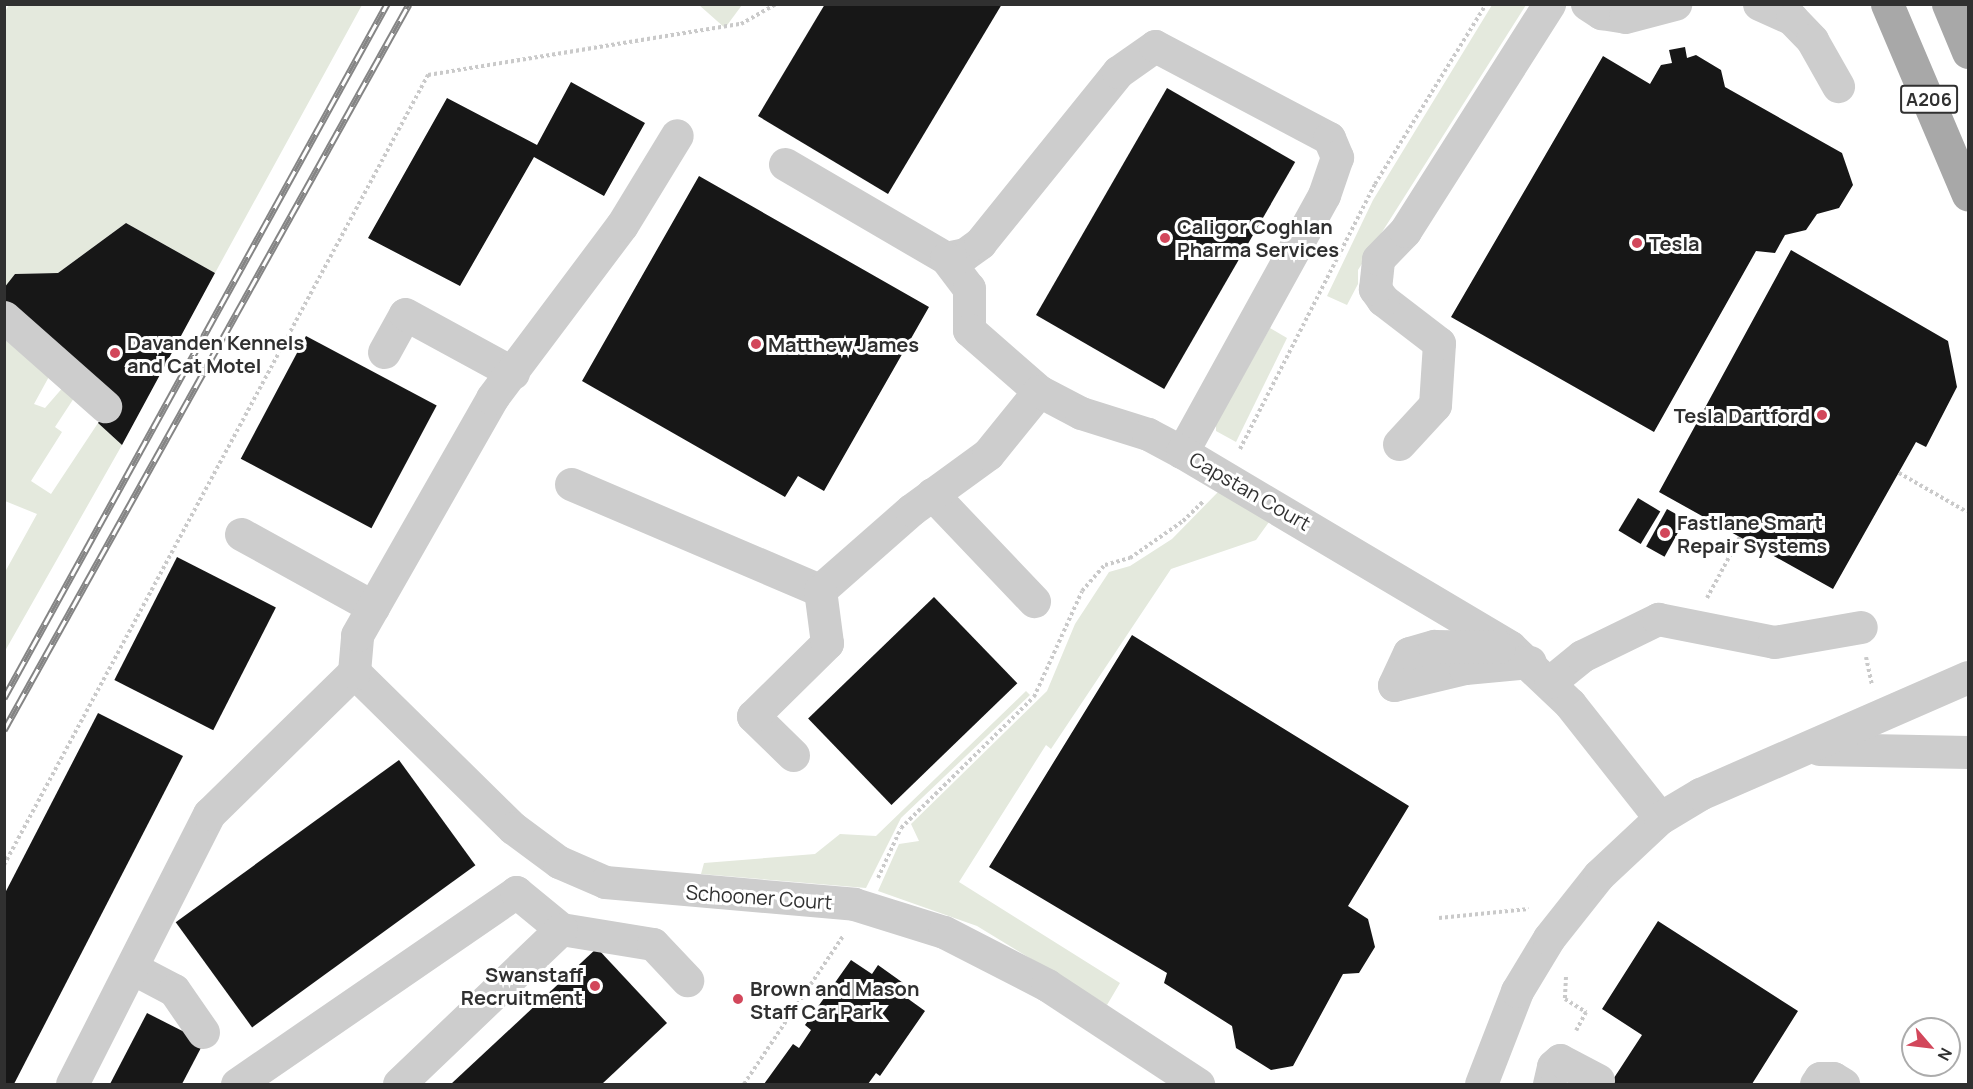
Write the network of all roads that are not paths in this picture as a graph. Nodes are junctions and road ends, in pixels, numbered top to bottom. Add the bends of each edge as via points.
1 (1549, 4) edge
2 (1587, 4) edge
3 (1675, 4) edge
4 (1760, 4) edge
5 (1887, 4) edge
6 (1948, 4) edge
7 (1968, 52) edge
8 (1838, 86) dead end
9 (677, 135) dead end
10 (786, 164) dead end
11 (1968, 195) edge
12 (946, 258) junction
13 (4, 316) edge
14 (384, 352) dead end
15 (513, 373) junction
16 (1039, 391) junction
17 (105, 406) dead end
18 (1399, 444) dead end
19 (1182, 452) junction
20 (571, 484) dead end
21 (932, 494) junction
22 (241, 534) dead end
23 (820, 590) junction
24 (1034, 601) dead end
25 (374, 607) junction
26 (1861, 627) road end
27 (1530, 664) junction
28 (354, 672) junction
29 (1968, 676) edge
30 (1812, 749) junction
31 (1968, 752) edge
32 (793, 755) dead end
33 (1660, 818) junction
34 (561, 929) junction
35 (132, 968) junction
36 (687, 980) dead end
37 (202, 1032) dead end
38 (1555, 1072) edge
39 (1598, 1080) dead end
40 (72, 1084) edge
41 (240, 1084) edge
42 (399, 1084) edge
43 (1198, 1084) edge
44 (1481, 1084) edge
45 (1816, 1084) edge
46 (1843, 1084) edge

1 - 18 street via 1405,231 1378,259 1374,289 1439,343 1434,405
2 - 3 street via 1601,13 1625,17
4 - 8 street via 1792,20 1812,40
5 - 11 main road, A206
6 - 7 main road
9 - 15 street via 622,225
10 - 12 street
12 - 16 street, Capstan Court via 969,288 969,330
12 - 19 street via 965,254 980,243 1118,72 1155,46 1329,138 1337,157 1324,195
13 - 17 street
14 - 15 street via 405,314
15 - 25 street via 492,398
16 - 19 street, Capstan Court via 1081,413 1148,434
16 - 21 street via 988,454
19 - 27 street, Capstan Court
20 - 23 street
21 - 23 street
21 - 24 street
22 - 25 street
23 - 32 street via 827,643 753,716
25 - 28 street via 357,635
26 - 27 street via 1774,642 1658,619 1581,656
27 - 33 street, Capstan Court
28 - 35 street via 209,814
28 - 43 street, Schooner Court via 513,828 559,862 605,882 859,905 944,932 1047,985
29 - 30 street
30 - 31 street
30 - 33 street via 1700,794
33 - 44 street via 1599,875 1549,938 1517,991
34 - 36 street via 653,944
34 - 41 street via 516,892
34 - 42 street
35 - 37 street via 174,990
35 - 40 street
38 - 39 street
45 - 46 street via 1820,1078 1833,1078

